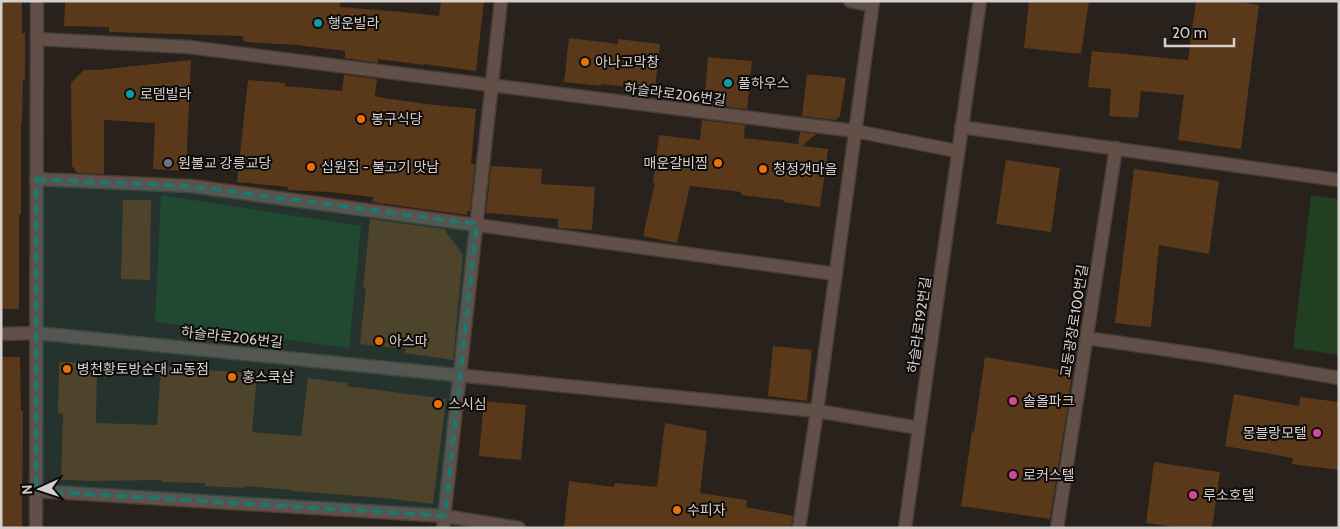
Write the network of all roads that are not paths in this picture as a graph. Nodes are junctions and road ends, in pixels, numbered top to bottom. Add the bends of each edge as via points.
1 (37, 1) edge
2 (502, 1) edge
3 (850, 1) edge
4 (980, 1) edge
5 (872, 3) edge
6 (37, 39) junction
7 (492, 86) junction
8 (962, 127) junction
9 (855, 131) junction
10 (1116, 148) junction
11 (957, 151) junction
12 (36, 179) junction
13 (1339, 180) edge
14 (477, 224) junction
15 (836, 274) junction
16 (36, 333) junction
17 (1, 334) edge
18 (1087, 338) junction
19 (460, 375) junction
20 (1339, 378) edge
21 (817, 411) junction
22 (919, 428) junction
23 (36, 491) junction
24 (444, 522) edge
25 (36, 528) edge
26 (519, 528) edge
27 (799, 528) edge
28 (905, 528) edge
29 (1057, 528) edge

1 - 6 street
2 - 7 street
3 - 5 street
4 - 8 street, 하슬라로192번길
5 - 9 street
6 - 7 street, 하슬라로206번길 via 189,47
6 - 12 street
7 - 9 street, 하슬라로206번길
7 - 14 street
8 - 10 street
8 - 11 street, 하슬라로192번길
9 - 11 street, 하슬라로206번길
9 - 15 street
10 - 13 street
10 - 18 street, 교동광장로100번길
11 - 22 street, 하슬라로192번길
12 - 14 street via 191,186
12 - 16 street
14 - 15 street
14 - 19 street
15 - 21 street
16 - 17 street, 하슬라로206번길
16 - 19 street, 하슬라로206번길
16 - 23 street
18 - 20 street
18 - 29 street, 교동광장로100번길
19 - 21 street, 하슬라로206번길
19 - 24 street
21 - 22 street, 하슬라로206번길
21 - 27 street
22 - 28 street, 하슬라로192번길
23 - 24 street
23 - 25 street
24 - 26 street

